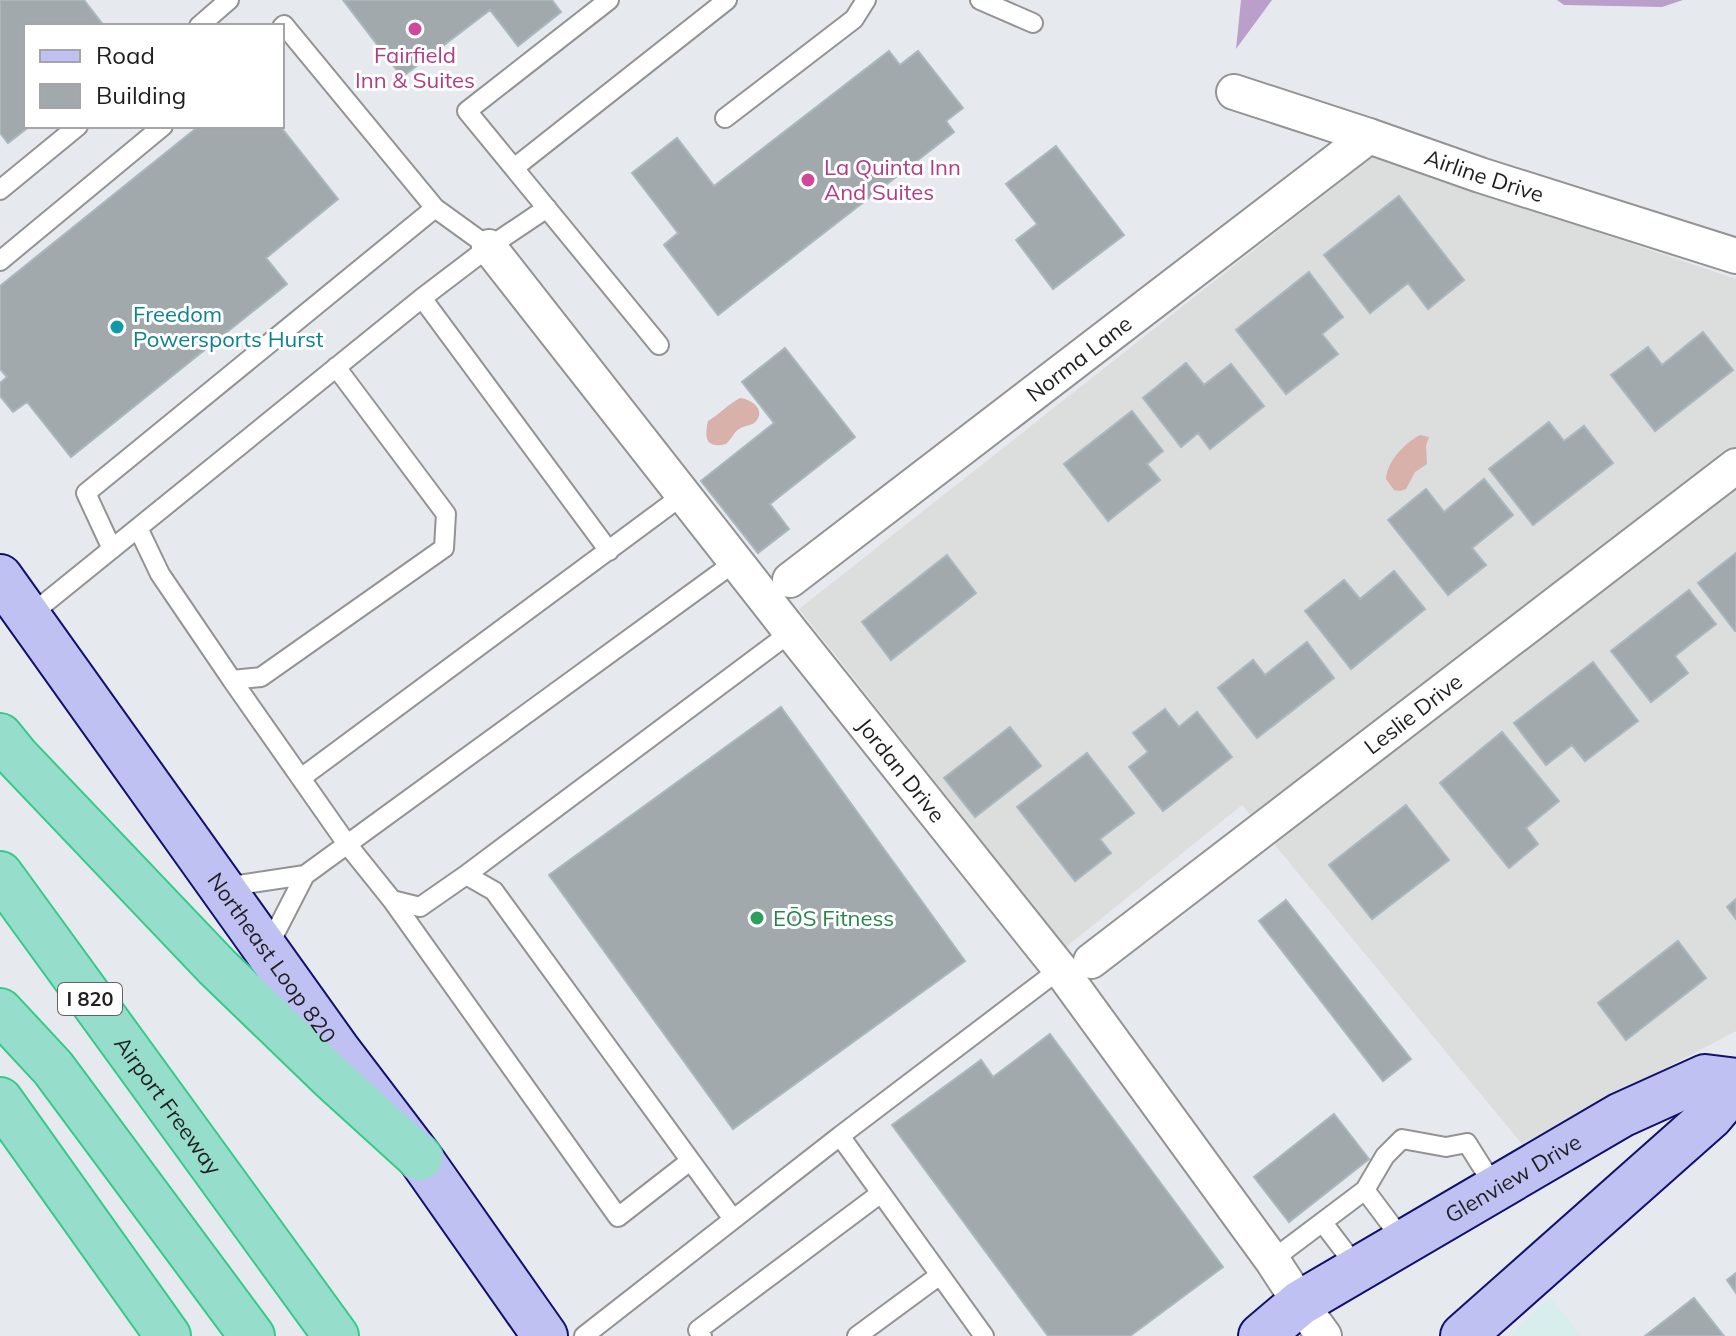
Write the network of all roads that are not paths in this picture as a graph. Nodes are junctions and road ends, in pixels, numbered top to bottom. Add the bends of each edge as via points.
1 (229, 0) edge
2 (609, 0) edge
3 (727, 0) edge
4 (866, 0) edge
5 (980, 0) edge
6 (1033, 23) dead end
7 (201, 24) edge
8 (284, 25) edge
9 (1234, 92) dead end
10 (725, 118) dead end
11 (76, 128) edge
12 (161, 128) edge
13 (1369, 136) junction
14 (514, 168) junction
15 (0, 190) edge
16 (435, 208) junction
17 (547, 208) junction
18 (489, 247) junction
19 (1736, 256) edge
20 (0, 261) edge
21 (422, 298) junction
22 (659, 345) dead end
23 (336, 367) junction
24 (1736, 466) edge
25 (683, 495) junction
26 (138, 528) junction
27 (112, 549) junction
28 (609, 551) junction
29 (735, 562) junction
30 (0, 577) edge
31 (790, 580) dead end
32 (29, 616) junction
33 (791, 632) junction
34 (232, 680) junction
35 (0, 736) edge
36 (301, 778) junction
37 (347, 844) junction
38 (0, 874) edge
39 (305, 875) junction
40 (466, 875) junction
41 (222, 887) junction
42 (392, 900) junction
43 (266, 949) junction
44 (1076, 965) junction
45 (0, 1011) edge
46 (1736, 1084) edge
47 (0, 1100) edge
48 (840, 1136) junction
49 (420, 1158) junction
50 (690, 1161) junction
51 (1496, 1189) junction
52 (1365, 1190) junction
53 (881, 1193) junction
54 (733, 1219) junction
55 (1323, 1223) junction
56 (1404, 1243) junction
57 (1272, 1260) junction
58 (1359, 1270) junction
59 (940, 1275) junction
60 (1312, 1320) edge
61 (168, 1336) edge
62 (252, 1336) edge
63 (336, 1336) edge
64 (545, 1336) edge
65 (584, 1336) edge
66 (702, 1336) edge
67 (857, 1336) edge
68 (984, 1336) edge
69 (1261, 1336) edge
70 (1463, 1336) edge

1 - 7 lane
2 - 14 lane via 467,111
3 - 14 lane
4 - 10 lane via 854,19
5 - 6 lane
8 - 16 lane
9 - 13 street, Airline Drive
11 - 15 lane
12 - 20 lane
13 - 19 street, Airline Drive
13 - 31 street, Norma Lane
14 - 17 lane
16 - 18 lane
16 - 27 lane via 86,493
17 - 18 lane
17 - 22 lane
18 - 21 lane
18 - 25 street, Jordan Drive
21 - 23 lane
21 - 28 lane
23 - 26 lane
23 - 34 lane via 446,514 444,548 261,677
24 - 44 street, Leslie Drive
25 - 28 lane
25 - 29 street, Jordan Drive
26 - 27 lane
26 - 34 lane via 160,574
27 - 32 lane
28 - 36 lane
29 - 33 street, Jordan Drive
29 - 37 lane
30 - 32 main road, Northeast Loop 820
32 - 41 main road, Northeast Loop 820
33 - 40 lane
33 - 44 street, Jordan Drive
34 - 36 lane
35 - 49 highway via 217,967
36 - 37 lane
37 - 39 lane
37 - 42 lane
38 - 63 highway, Airport Freeway / I 820
39 - 41 lane
39 - 43 lane
40 - 42 lane via 420,907
40 - 50 lane via 494,891
41 - 43 main road, Northeast Loop 820
42 - 50 lane via 618,1217
43 - 49 main road, Northeast Loop 820
44 - 48 lane
44 - 57 street, Jordan Drive
45 - 62 highway via 53,1068
46 - 51 main road, Glenview Drive via 1705,1077 1621,1115
46 - 70 main road, Glenview Drive via 1711,1116
47 - 61 highway
48 - 53 lane
48 - 54 lane
49 - 64 main road, Northeast Loop 820
50 - 54 lane
51 - 52 lane via 1467,1143 1446,1147 1402,1139
51 - 56 main road, Glenview Drive
52 - 55 lane
52 - 56 lane
53 - 59 lane
53 - 66 lane via 698,1330
54 - 65 lane
55 - 57 lane
55 - 58 lane
56 - 58 main road, Glenview Drive
57 - 60 street, Jordan Drive
58 - 60 main road, Glenview Drive
59 - 67 lane
59 - 68 lane
60 - 69 main road, Glenview Drive

